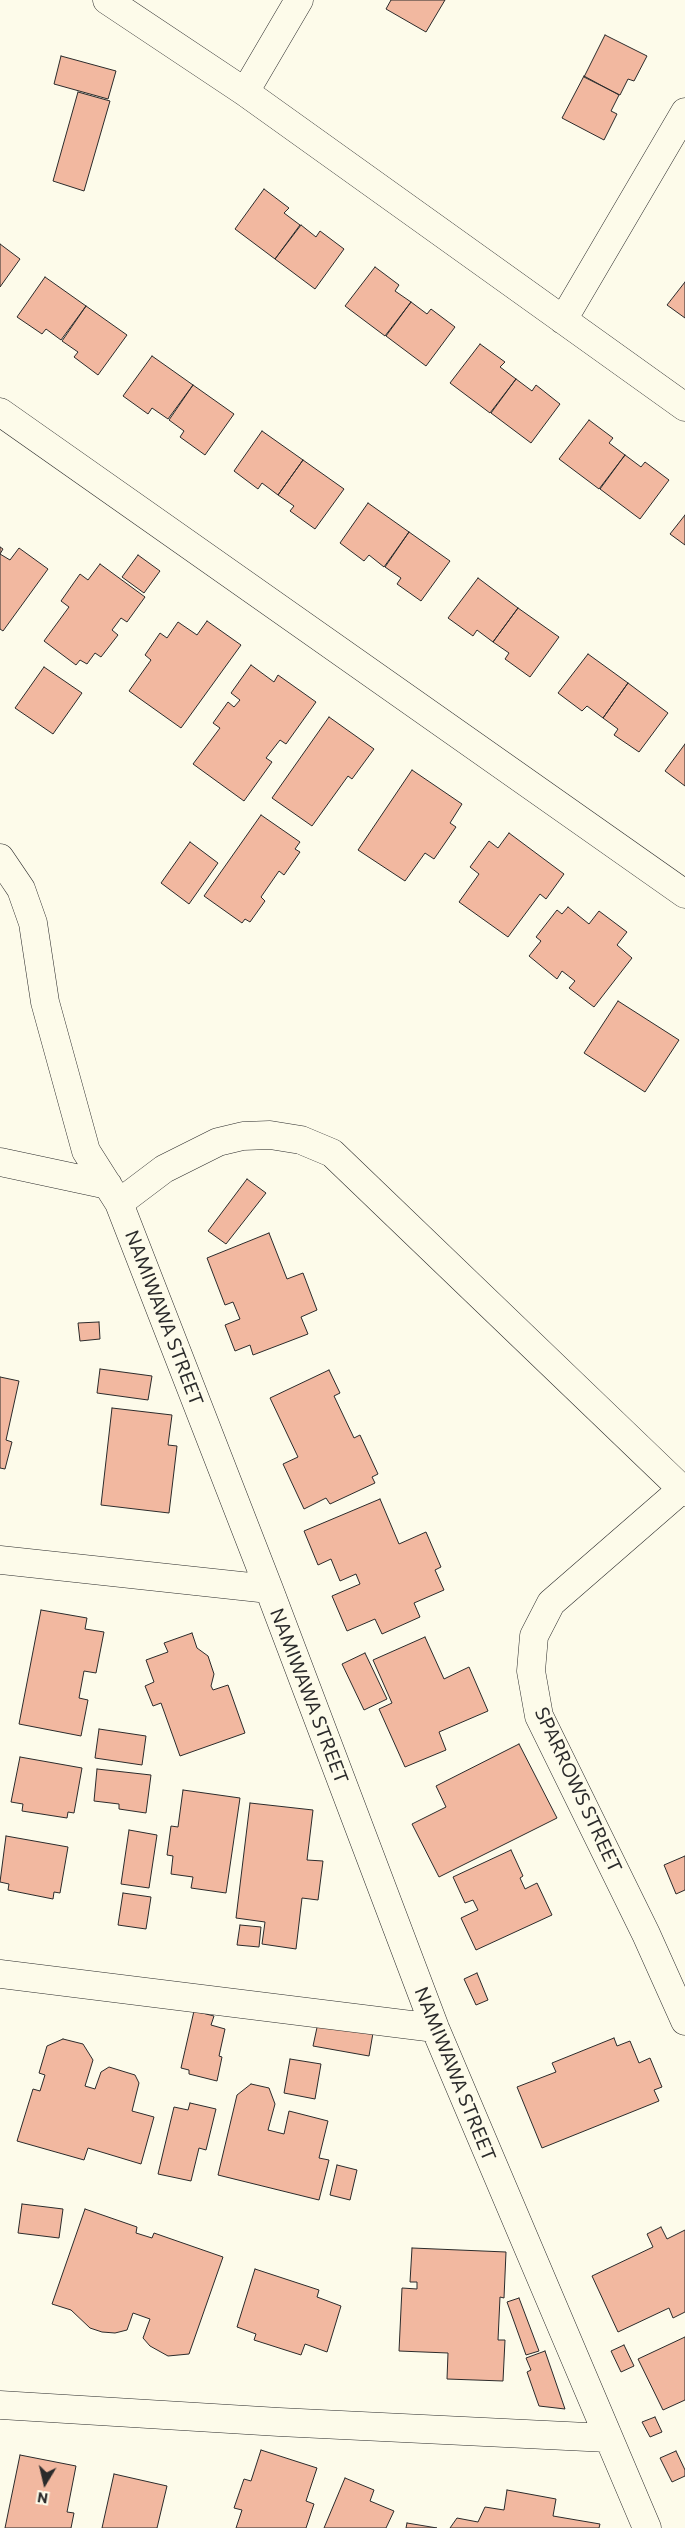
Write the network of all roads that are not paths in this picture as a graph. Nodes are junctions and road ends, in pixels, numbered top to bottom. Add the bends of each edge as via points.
1 (107, 0) edge
2 (299, 0) edge
3 (245, 92) junction
4 (685, 112) edge
5 (563, 320) junction
6 (685, 407) edge
7 (0, 412) edge
8 (0, 858) edge
9 (685, 894) edge
10 (0, 1162) edge
11 (113, 1194) junction
12 (683, 1491) edge
13 (0, 1560) edge
14 (269, 1589) junction
15 (0, 1974) edge
16 (685, 2021) edge
17 (435, 2028) junction
18 (0, 2405) edge
19 (608, 2438) junction
20 (647, 2528) edge

1 - 3 street
2 - 3 street
3 - 5 street
4 - 5 street
5 - 6 street
7 - 9 street
8 - 11 street, NAMIWAWA STREET via 21,889 32,923 45,1002 86,1151
10 - 11 street
11 - 12 street via 218,1142 243,1136 270,1135 301,1140 332,1153
11 - 14 street, NAMIWAWA STREET
12 - 16 street, SPARROWS STREET via 551,1603 534,1636 531,1671 539,1716
13 - 14 street
14 - 17 street, NAMIWAWA STREET
15 - 17 street
17 - 19 street, NAMIWAWA STREET
18 - 19 street
19 - 20 street, NAMIWAWA STREET

